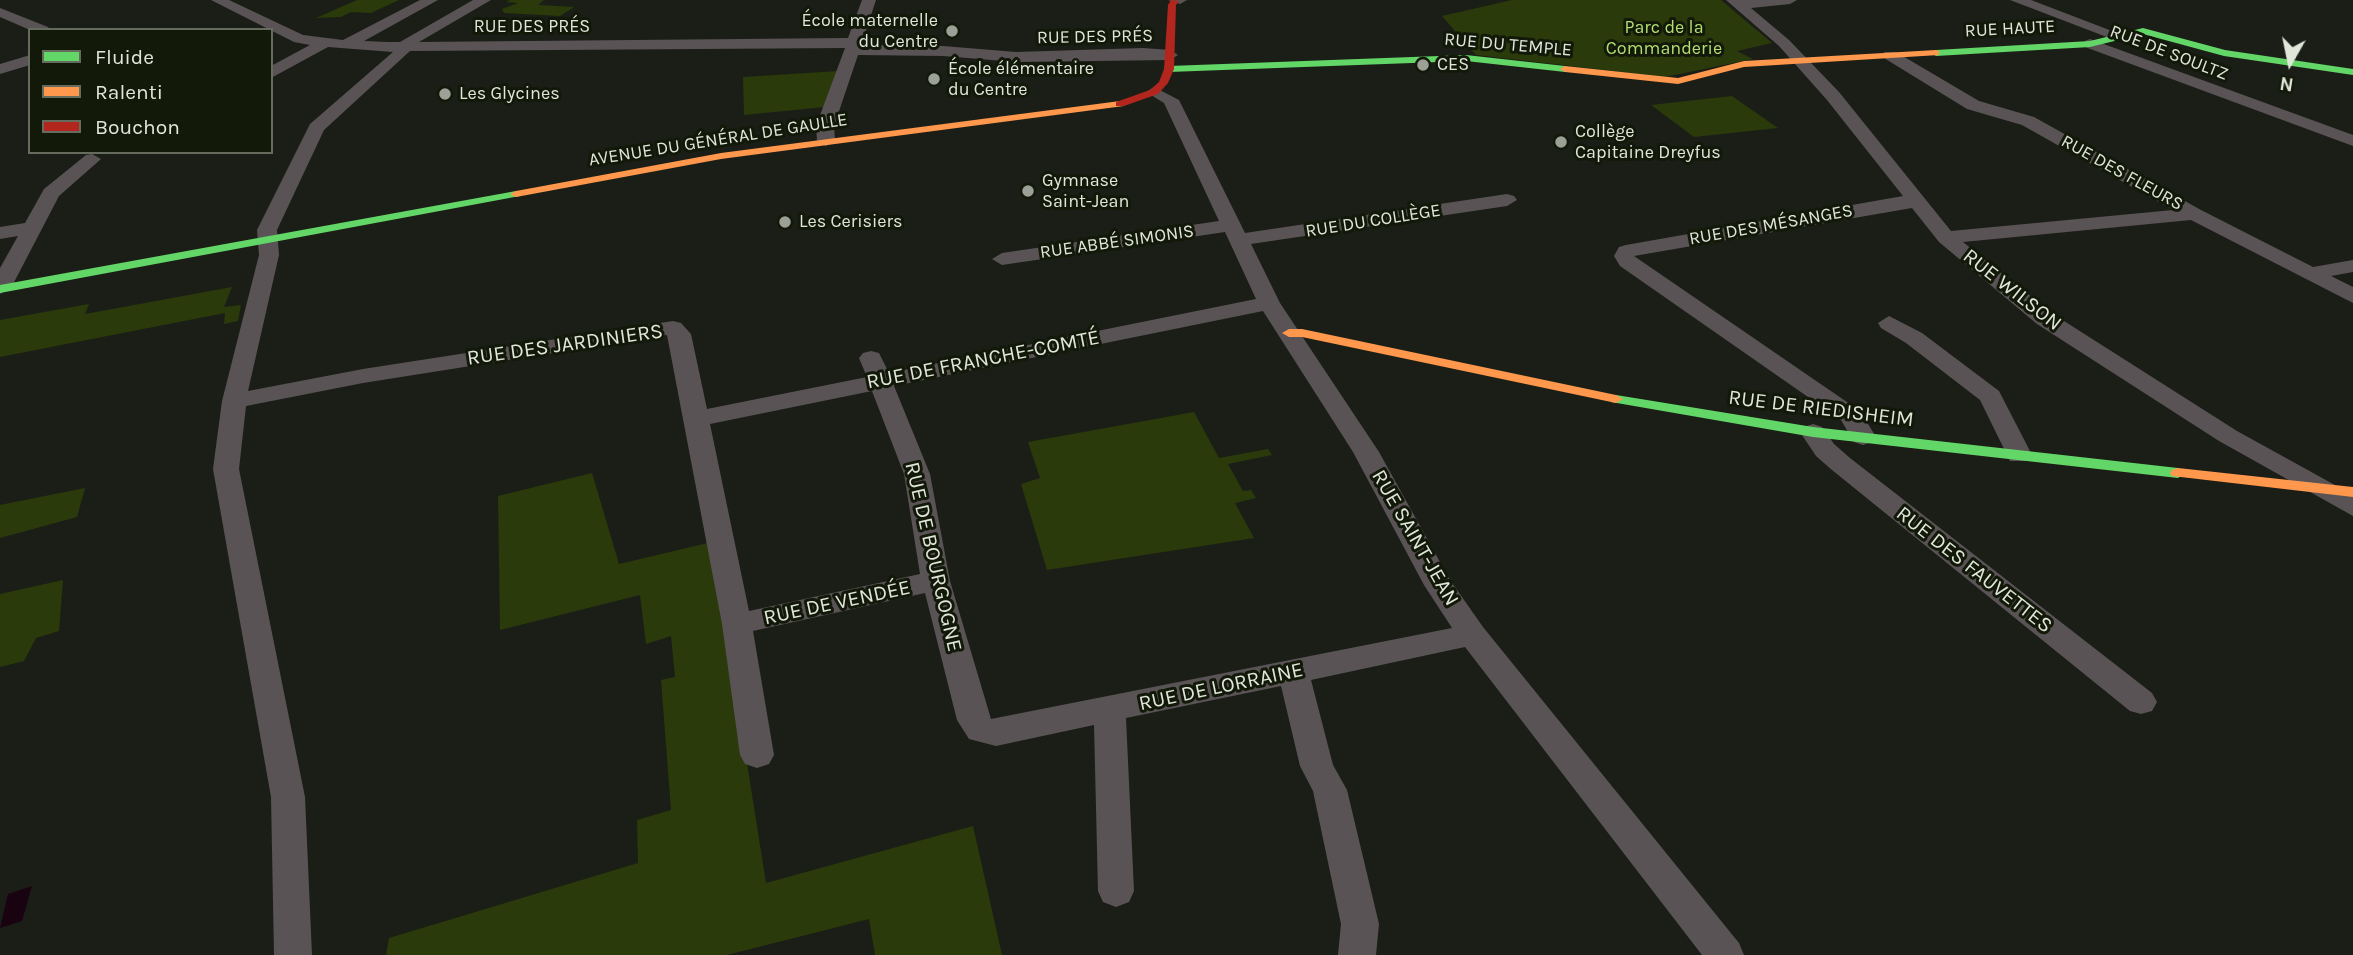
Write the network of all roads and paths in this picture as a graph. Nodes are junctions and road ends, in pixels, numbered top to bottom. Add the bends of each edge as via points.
1 (218, 0) edge
2 (431, 0) edge
3 (484, 0) edge
4 (869, 0) edge
5 (1177, 0) edge
6 (1790, 0) edge
7 (2017, 0) edge
8 (1737, 2) edge
9 (0, 12) edge
10 (38, 28) edge
11 (28, 29) edge
12 (11, 32) dead end
13 (2117, 36) junction
14 (325, 43) junction
15 (2090, 44) junction
16 (345, 45) junction
17 (405, 47) junction
18 (854, 47) junction
19 (1890, 55) junction
20 (1799, 60) junction
21 (28, 61) edge
22 (1170, 62) junction
23 (0, 69) edge
24 (273, 72) edge
25 (2353, 72) edge
26 (1154, 92) junction
27 (826, 141) junction
28 (2353, 141) edge
29 (92, 159) dead end
30 (1507, 200) dead end
31 (1916, 202) junction
32 (2194, 214) junction
33 (33, 228) junction
34 (1235, 232) junction
35 (0, 233) edge
36 (1946, 238) junction
37 (267, 242) junction
38 (1002, 259) dead end
39 (2353, 266) edge
40 (2311, 274) junction
41 (3, 279) edge
42 (2353, 296) edge
43 (1269, 303) junction
44 (1889, 323) dead end
45 (1289, 333) junction
46 (876, 369) junction
47 (234, 401) junction
48 (698, 419) junction
49 (1813, 432) junction
50 (1863, 437) junction
51 (2019, 455) junction
52 (2322, 490) junction
53 (2353, 492) edge
54 (2353, 507) edge
55 (936, 581) junction
56 (737, 624) junction
57 (1472, 635) junction
58 (1293, 671) junction
59 (2141, 702) dead end
60 (1110, 710) junction
61 (973, 720) joint
62 (757, 755) dead end
63 (1116, 891) dead end
64 (293, 955) edge
65 (1357, 955) edge
66 (1725, 955) edge

1 - 14 street, RUE DES PRÉS via 299,39
2 - 16 street
3 - 17 street
4 - 18 street
5 - 22 street via 1172,5
6 - 8 street
7 - 13 street, RUE HAUTE
8 - 20 street, RUE WILSON
9 - 10 street
11 - 12 street
13 - 15 street, RUE HAUTE
13 - 25 street via 2153,33 2224,53
14 - 16 street, RUE DES PRÉS
14 - 24 street
15 - 19 street, RUE HAUTE
15 - 28 street, RUE DE SOULTZ
16 - 17 street, RUE DES PRÉS
17 - 18 street, RUE DES PRÉS
17 - 37 street via 316,128 267,230
18 - 22 street, RUE DES PRÉS via 1027,57 1143,53
18 - 27 street via 825,126
19 - 20 street, RUE HAUTE
19 - 32 street, RUE DES FLEURS via 1973,105 2028,121
20 - 22 street, RUE DU TEMPLE via 1744,64 1678,81 1470,58
20 - 31 street, RUE WILSON
21 - 23 street
22 - 26 street
26 - 27 street, AVENUE DU GÉNÉRAL DE GAULLE via 1100,109
26 - 34 street, RUE SAINT-JEAN via 1173,103
27 - 37 street, AVENUE DU GÉNÉRAL DE GAULLE via 625,172
29 - 33 street via 59,183
30 - 34 street, RUE DU COLLÈGE
31 - 36 street, RUE WILSON
31 - 50 street, RUE DES MÉSANGES via 1626,251 1627,262 1851,416
32 - 36 street
32 - 40 street, RUE DES FLEURS
33 - 35 street
33 - 41 street
34 - 38 street, RUE ABBÉ SIMONIS
34 - 43 street, RUE SAINT-JEAN
36 - 52 street, RUE WILSON via 2045,319
37 - 41 street, AVENUE DU GÉNÉRAL DE GAULLE
37 - 47 street via 269,255
39 - 40 street
40 - 42 street, RUE DES FLEURS
43 - 45 street, RUE SAINT-JEAN
43 - 46 street, RUE DE FRANCHE-COMTÉ
44 - 51 street via 1990,396
45 - 49 street, RUE DE RIEDISHEIM via 1675,411
45 - 57 street, RUE SAINT-JEAN via 1366,452 1438,585
46 - 48 street, RUE DE FRANCHE-COMTÉ
46 - 55 street, RUE DE BOURGOGNE via 917,474
47 - 48 street, RUE DES JARDINIERS via 673,328 680,334
47 - 64 street via 226,469 288,797
48 - 56 street, RUE DES JARDINIERS
49 - 50 street, RUE DE RIEDISHEIM
49 - 59 street, RUE DES FAUVETTES via 1840,464
50 - 51 street, RUE DE RIEDISHEIM
51 - 52 street, RUE DE RIEDISHEIM
52 - 53 street, RUE DE RIEDISHEIM
52 - 54 street, RUE WILSON
55 - 56 street, RUE DE VENDÉE
55 - 61 street, RUE DE BOURGOGNE
56 - 62 street, RUE DES JARDINIERS
57 - 58 street, RUE DE LORRAINE
57 - 66 street, RUE SAINT-JEAN
58 - 60 street, RUE DE LORRAINE
58 - 65 street via 1317,766 1330,790 1360,924
60 - 61 street, RUE DE LORRAINE via 996,733 981,730
60 - 63 street

